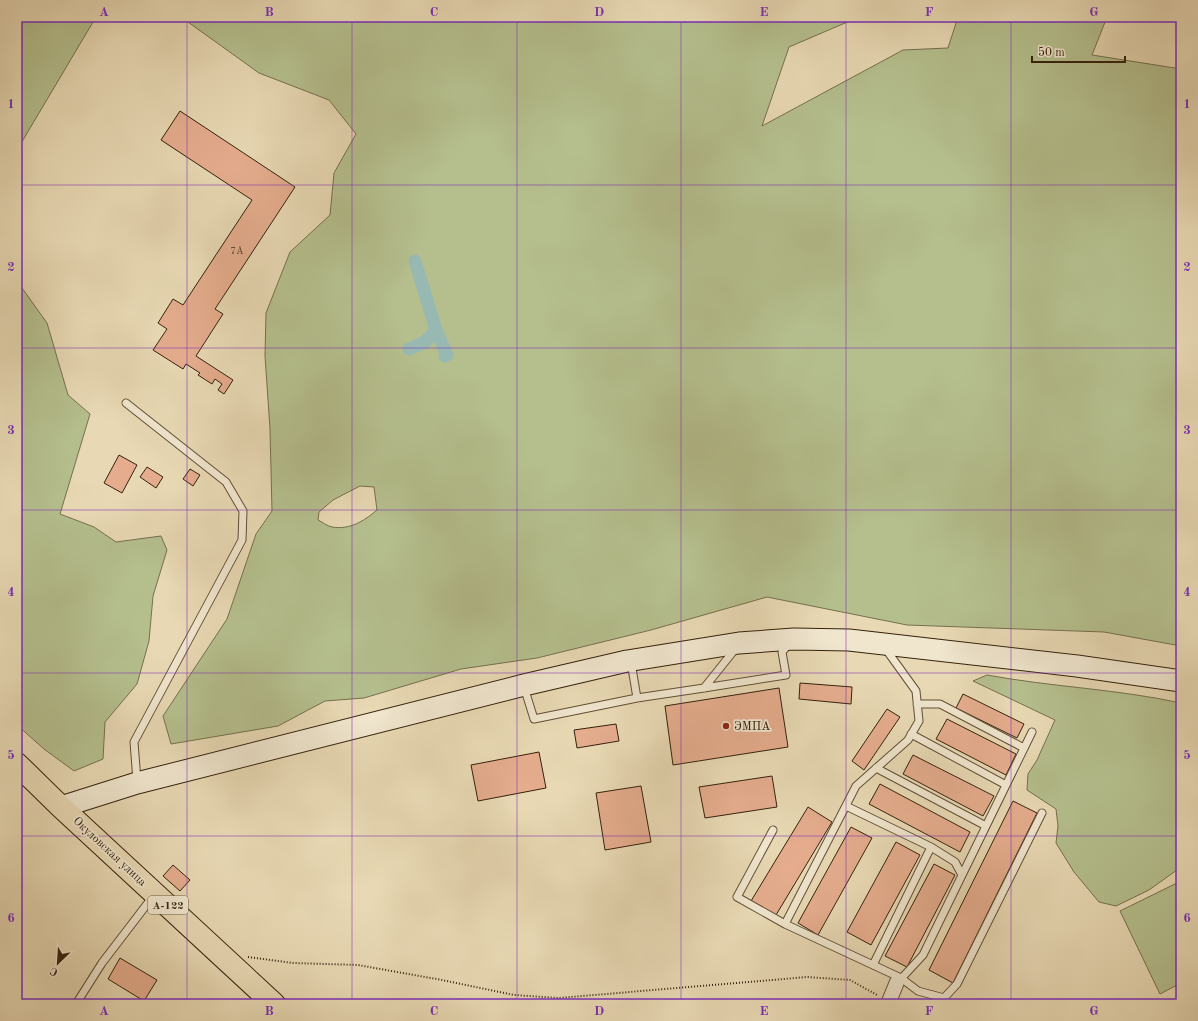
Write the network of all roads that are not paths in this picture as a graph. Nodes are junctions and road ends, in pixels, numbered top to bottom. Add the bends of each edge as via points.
1 (126, 403) dead end
2 (794, 639) junction
3 (739, 643) junction
4 (883, 644) junction
5 (630, 660) junction
6 (1181, 681) edge
7 (524, 685) junction
8 (704, 688) junction
9 (637, 698) junction
10 (918, 704) junction
11 (1032, 732) dead end
12 (911, 734) junction
13 (1024, 748) junction
14 (17, 764) edge
15 (876, 768) junction
16 (137, 783) junction
17 (1006, 785) junction
18 (846, 806) junction
19 (61, 807) junction
20 (1042, 813) dead end
21 (986, 826) junction
22 (773, 830) dead end
23 (932, 847) junction
24 (962, 876) junction
25 (155, 893) junction
26 (785, 924) junction
27 (873, 965) junction
28 (899, 980) junction
29 (888, 1003) edge
30 (76, 1004) edge
31 (274, 1004) edge

1 - 16 lane via 226,482 243,511 242,540 134,742
2 - 3 main road
2 - 4 main road via 849,640
2 - 8 lane via 782,652 786,675
3 - 5 main road
3 - 8 lane
4 - 6 main road via 1077,666
4 - 10 lane via 916,691
5 - 7 main road
5 - 9 lane
7 - 9 lane via 534,719
7 - 16 main road
8 - 9 lane
10 - 12 lane via 919,721
10 - 13 lane via 940,704
11 - 13 lane
12 - 15 lane via 908,740
12 - 17 lane
13 - 17 lane
14 - 19 main road, Окуловская улица / А-122
15 - 18 lane via 856,786
15 - 21 lane
16 - 19 main road
17 - 21 lane
18 - 23 lane
18 - 26 lane
19 - 25 main road, Окуловская улица / А-122
20 - 28 lane via 957,984 944,998 918,992
21 - 24 lane
22 - 26 lane via 737,897
23 - 24 lane via 955,862
23 - 27 lane
24 - 28 lane via 923,955
25 - 30 lane via 102,963
25 - 31 main road, Окуловская улица / А-122
26 - 27 lane
27 - 28 lane
28 - 29 street

